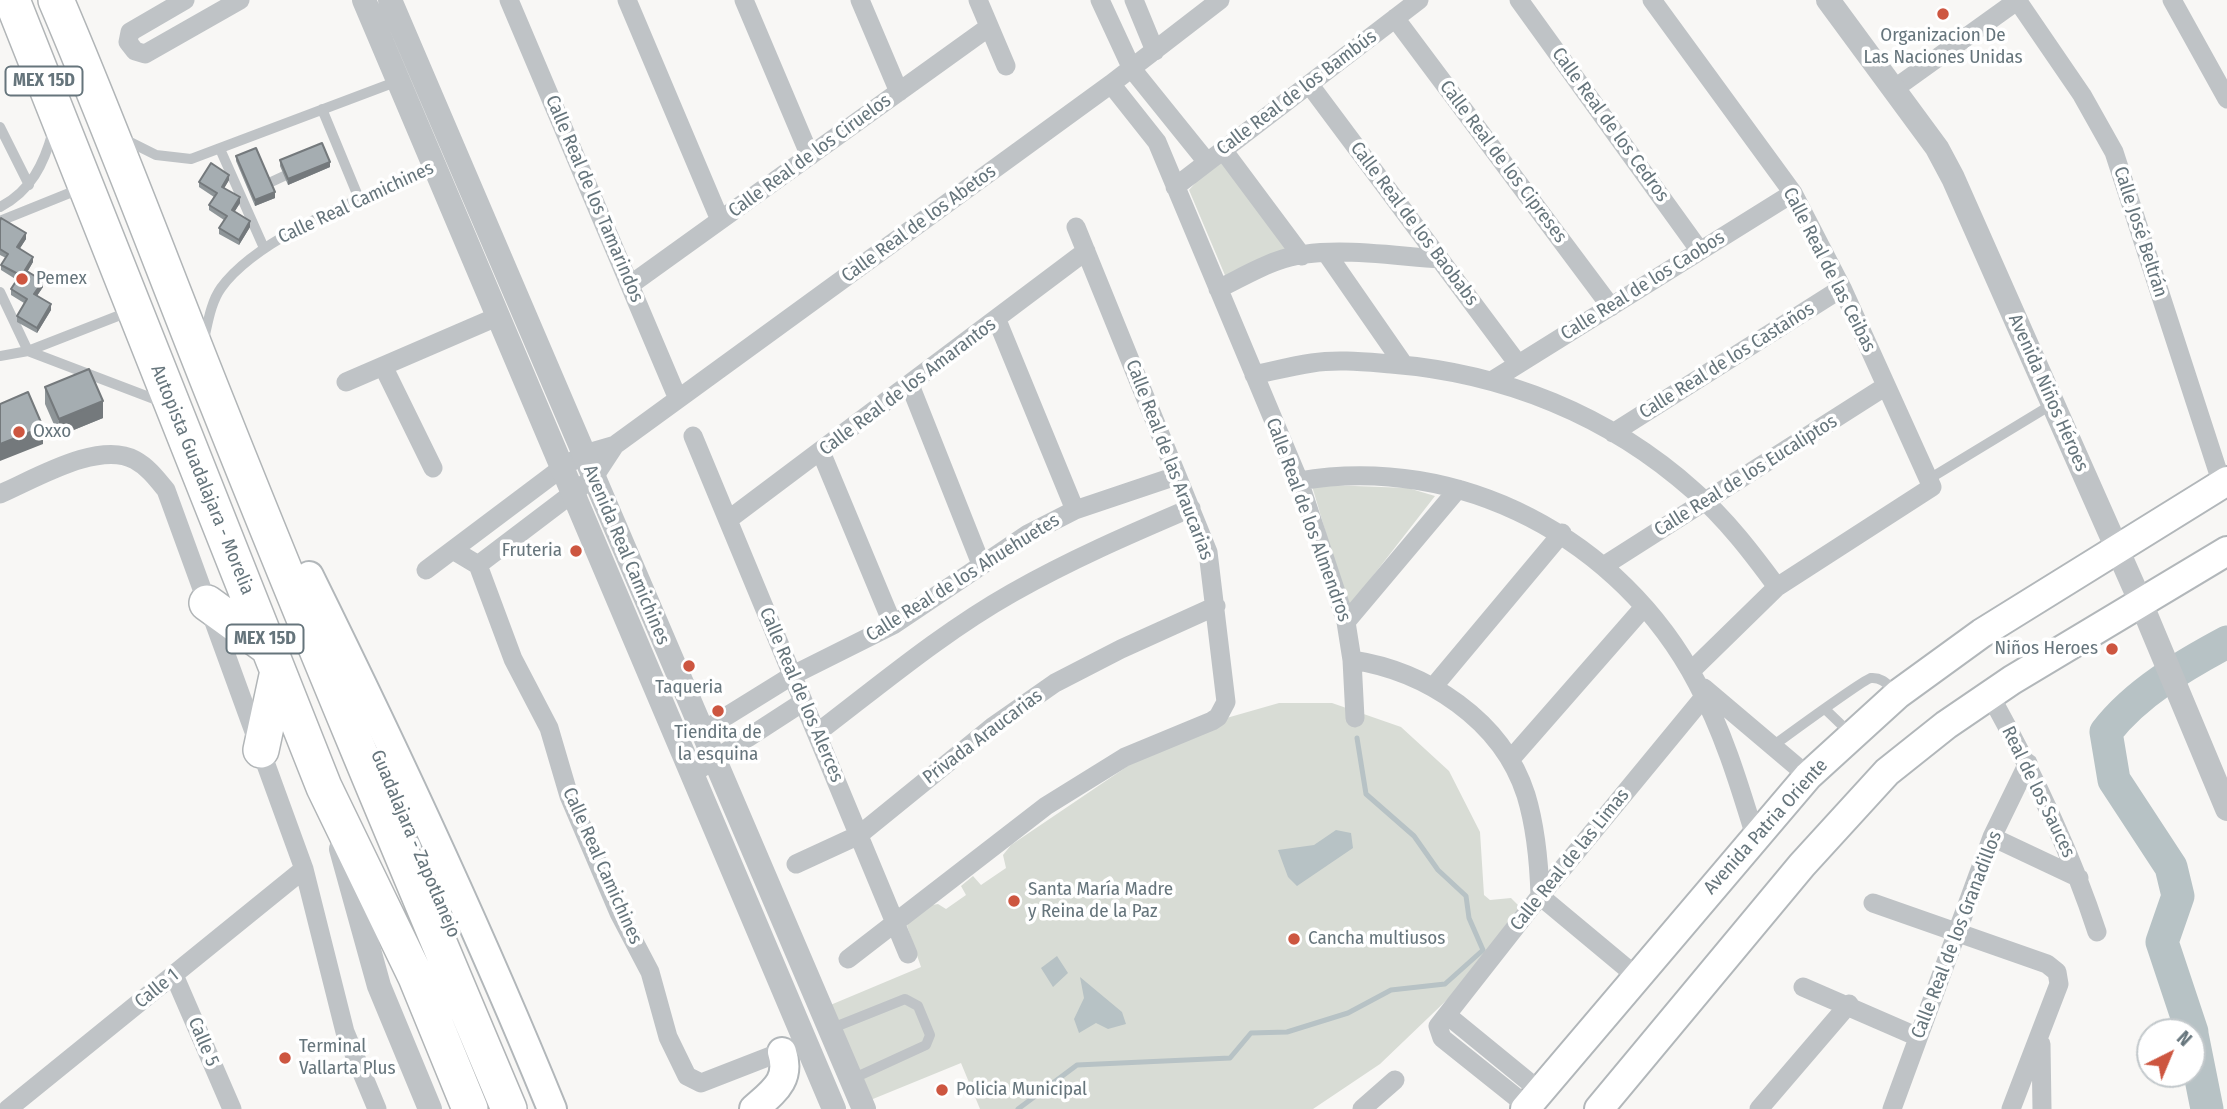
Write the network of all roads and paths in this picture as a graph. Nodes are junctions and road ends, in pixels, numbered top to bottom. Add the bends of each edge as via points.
1 (12, 0) edge
2 (56, 0) edge
3 (186, 0) edge
4 (240, 0) edge
5 (364, 0) edge
6 (390, 0) edge
7 (509, 0) edge
8 (627, 0) edge
9 (744, 0) edge
10 (860, 0) edge
11 (978, 0) edge
12 (1100, 0) edge
13 (1133, 0) edge
14 (1220, 0) edge
15 (1419, 0) edge
16 (1519, 0) edge
17 (1652, 0) edge
18 (1829, 0) edge
19 (2017, 0) edge
20 (2172, 0) edge
21 (1395, 18) junction
22 (989, 27) junction
23 (1155, 51) junction
24 (1006, 66) dead end
25 (1132, 69) junction
26 (410, 76) junction
27 (1111, 84) junction
28 (1309, 84) junction
29 (1894, 89) junction
30 (898, 92) junction
31 (2227, 99) edge
32 (322, 109) junction
33 (57, 114) junction
34 (0, 127) edge
35 (112, 131) junction
36 (220, 149) junction
37 (341, 154) junction
38 (810, 156) junction
39 (1215, 156) junction
40 (327, 159) edge
41 (445, 161) junction
42 (284, 176) edge
43 (269, 183) edge
44 (29, 185) junction
45 (86, 186) junction
46 (1175, 187) junction
47 (1793, 193) junction
48 (360, 201) junction
49 (0, 207) edge
50 (720, 220) junction
51 (0, 221) edge
52 (1076, 227) dead end
53 (264, 248) junction
54 (1086, 251) junction
55 (1700, 251) junction
56 (1327, 254) junction
57 (1302, 256) junction
58 (1440, 259) junction
59 (630, 285) junction
60 (1842, 288) junction
61 (1218, 289) junction
62 (0, 292) edge
63 (1611, 307) junction
64 (135, 309) junction
65 (499, 316) junction
66 (997, 320) junction
67 (28, 351) junction
68 (0, 356) edge
69 (200, 360) junction
70 (1518, 364) junction
71 (1404, 365) junction
72 (383, 366) junction
73 (1254, 375) junction
74 (1493, 380) junction
75 (346, 382) dead end
76 (910, 385) junction
77 (1886, 386) junction
78 (678, 399) junction
79 (216, 402) junction
80 (2053, 404) junction
81 (173, 406) junction
82 (1613, 433) junction
83 (693, 436) dead end
84 (615, 445) junction
85 (821, 452) junction
86 (584, 454) junction
87 (563, 467) junction
88 (433, 468) dead end
89 (1177, 476) junction
90 (594, 477) junction
91 (1299, 481) junction
92 (1930, 483) junction
93 (2224, 483) edge
94 (1458, 489) junction
95 (574, 492) junction
96 (0, 494) edge
97 (1705, 502) junction
98 (1191, 508) junction
99 (1075, 510) junction
100 (728, 520) junction
101 (1562, 533) junction
102 (2117, 549) junction
103 (453, 550) junction
104 (2227, 551) edge
105 (981, 564) junction
106 (478, 565) junction
107 (1605, 565) junction
108 (426, 570) dead end
109 (309, 576) junction
110 (1777, 587) junction
111 (207, 603) junction
112 (2141, 603) junction
113 (1216, 606) junction
114 (1644, 607) junction
115 (1346, 622) junction
116 (894, 625) junction
117 (273, 659) junction
118 (1352, 660) junction
119 (793, 676) junction
120 (1434, 685) junction
121 (1700, 686) junction
122 (1898, 694) junction
123 (1990, 695) junction
124 (803, 702) junction
125 (1826, 710) junction
126 (1355, 718) dead end
127 (701, 732) junction
128 (817, 733) junction
129 (1853, 735) junction
130 (1774, 745) junction
131 (261, 750) junction
132 (713, 759) junction
133 (1510, 760) junction
134 (2028, 763) junction
135 (692, 774) junction
136 (1808, 776) junction
137 (324, 787) junction
138 (2227, 809) edge
139 (859, 835) junction
140 (1755, 836) junction
141 (1992, 837) junction
142 (796, 864) dead end
143 (304, 869) junction
144 (2079, 878) junction
145 (1540, 895) junction
146 (1873, 903) dead end
147 (896, 923) junction
148 (2097, 932) dead end
149 (1955, 933) junction
150 (908, 954) dead end
151 (848, 959) dead end
152 (174, 975) junction
153 (1636, 976) junction
154 (1803, 987) dead end
155 (1849, 1004) junction
156 (829, 1029) junction
157 (1919, 1037) junction
158 (2040, 1037) junction
159 (793, 1047) junction
160 (1796, 1068) junction
161 (851, 1080) junction
162 (1395, 1080) dead end
163 (1531, 1102) edge
164 (8, 1109) edge
165 (232, 1109) edge
166 (377, 1109) edge
167 (430, 1109) edge
168 (470, 1109) edge
169 (509, 1109) edge
170 (527, 1109) edge
171 (552, 1109) edge
172 (754, 1109) edge
173 (834, 1109) edge
174 (863, 1109) edge
175 (1362, 1109) edge
176 (1599, 1109) edge
177 (1759, 1109) edge
178 (1777, 1109) edge
179 (1892, 1109) edge
180 (2011, 1109) edge
181 (2042, 1109) edge

1 - 33 highway, Autopista Guadalajara - Morelia / MEX 15D
2 - 35 highway, MEX 15D
3 - 4 street via 130,32 128,41 135,51 145,54
5 - 26 street, Avenida Real Camichines
6 - 26 street, Avenida Real Camichines
7 - 59 street, Calle Real de los Tamarindos
8 - 50 street
9 - 38 street
10 - 30 street
11 - 22 street
12 - 25 street
13 - 23 street
14 - 23 street, Calle Real de los Abetos
15 - 21 street, Calle Real de los Bambús
16 - 55 street, Calle Real de los Cedros
17 - 47 street, Calle Real de las Ceibas
18 - 29 street, Avenida Niños Héroes
19 - 29 street
19 - 93 street, Calle José Beltrán via 2082,95 2114,152
20 - 31 street
21 - 28 street, Calle Real de los Bambús
21 - 63 street, Calle Real de los Cipreses
22 - 24 street
22 - 30 street, Calle Real de los Ciruelos
23 - 25 street, Calle Real de los Abetos
25 - 27 street, Calle Real de los Abetos
25 - 39 street
26 - 32 lane
26 - 41 street, Avenida Real Camichines
27 - 46 street, Calle Real de los Almendros via 1157,142
27 - 78 street, Calle Real de los Abetos
28 - 39 street, Calle Real de los Bambús
28 - 58 street, Calle Real de los Baobabs
29 - 80 street, Avenida Niños Héroes via 1954,178
30 - 38 street, Calle Real de los Ciruelos
32 - 36 lane
32 - 37 lane
33 - 44 lane via 49,146
33 - 45 highway, Autopista Guadalajara - Morelia / MEX 15D
34 - 44 lane
35 - 36 lane via 142,149 173,159 191,159
35 - 69 highway, MEX 15D
36 - 53 lane via 245,193
37 - 40 lane
37 - 48 lane
38 - 50 street, Calle Real de los Ciruelos
39 - 46 street, Calle Real de los Bambús
39 - 57 street
41 - 48 lane, Calle Real Camichines
41 - 65 street, Avenida Real Camichines
41 - 86 street, Avenida Real Camichines
42 - 43 lane
44 - 49 lane
45 - 51 lane
45 - 64 highway, Autopista Guadalajara - Morelia / MEX 15D
46 - 61 street, Calle Real de los Almendros
47 - 55 street, Calle Real de los Caobos
47 - 60 street, Calle Real de las Ceibas
48 - 53 lane, Calle Real Camichines
50 - 59 street, Calle Real de los Ciruelos
52 - 54 street, Calle Real de las Araucarias
53 - 69 lane, Calle Real Camichines via 220,290
54 - 66 street, Calle Real de los Amarantos
54 - 89 street, Calle Real de las Araucarias
55 - 63 street, Calle Real de los Caobos
56 - 57 street
56 - 58 street
56 - 71 street
57 - 61 street via 1278,260
58 - 70 street, Calle Real de los Baobabs
59 - 78 street, Calle Real de los Tamarindos
60 - 77 street, Calle Real de las Ceibas
60 - 82 street, Calle Real de los Castaños
61 - 73 street, Calle Real de los Almendros
62 - 67 lane
63 - 70 street, Calle Real de los Caobos
64 - 67 lane
64 - 81 highway, Autopista Guadalajara - Morelia / MEX 15D
65 - 72 street
65 - 87 street, Avenida Real Camichines
66 - 76 street, Calle Real de los Amarantos
66 - 99 street
67 - 68 lane
67 - 81 lane
69 - 79 highway, MEX 15D
70 - 74 street, Calle Real de los Caobos
71 - 73 street via 1314,362
71 - 74 street
72 - 75 street
72 - 88 street
73 - 91 street, Calle Real de los Almendros
74 - 82 street via 1535,394
76 - 85 street, Calle Real de los Amarantos
76 - 105 street
77 - 92 street, Calle Real de las Ceibas
77 - 97 street, Calle Real de los Eucaliptos
78 - 84 street, Calle Real de los Abetos
79 - 109 highway via 270,493
79 - 169 highway, MEX 15D
80 - 92 lane
80 - 102 street, Avenida Niños Héroes
81 - 117 highway, Autopista Guadalajara - Morelia / MEX 15D
82 - 97 street
83 - 100 street, Calle Real de los Alerces
84 - 86 street, Calle Real de los Abetos
84 - 90 street, Calle Real de los Abetos
85 - 100 street, Calle Real de los Amarantos
85 - 116 street
86 - 87 street, Calle Real de los Abetos
86 - 90 street, Avenida Real Camichines
87 - 95 street, Avenida Real Camichines
87 - 103 street, Calle Real de los Abetos
89 - 98 street, Calle Real de las Araucarias
89 - 99 street, Calle Real de los Ahuehuetes
90 - 95 street, Calle Real de los Abetos
90 - 127 street, Avenida Real Camichines
91 - 94 street via 1333,475 1406,478
91 - 115 street, Calle Real de los Almendros
92 - 110 street, Calle Real de las Limas
93 - 102 main road, Avenida Patria Oriente
94 - 101 street via 1496,500
94 - 115 street
95 - 106 street, Calle Real de los Abetos
95 - 135 street, Avenida Real Camichines
96 - 111 street via 95,454 134,459 166,490
97 - 107 street, Calle Real de los Eucaliptos
97 - 110 street
98 - 113 street, Calle Real de las Araucarias via 1208,552
98 - 128 street, Calle Real de los Ahuehuetes via 1110,542 1012,593
99 - 105 street, Calle Real de los Ahuehuetes
100 - 119 street, Calle Real de los Alerces
101 - 107 street
101 - 120 street
102 - 112 street, Avenida Niños Héroes
102 - 122 main road, Avenida Patria Oriente via 1982,633
103 - 106 street
103 - 108 street, Calle Real de los Abetos
104 - 112 main road
105 - 116 street, Calle Real de los Ahuehuetes
106 - 159 street, Calle Real Camichines via 513,659 549,728 569,796 650,972 668,1037 687,1076 701,1083
107 - 114 street
109 - 170 street, Guadalajara - Zapotlanejo via 407,827
109 - 171 main road via 467,906
110 - 121 street, Calle Real de las Limas
111 - 117 highway
111 - 131 street
112 - 123 main road
112 - 138 street, Avenida Niños Héroes
113 - 139 street, Privada Araucarias via 1055,683 999,721
113 - 147 street, Calle Real de las Araucarias via 1226,702 1218,717 1125,757 1052,802
114 - 121 street
114 - 133 street
115 - 118 street, Calle Real de los Almendros
116 - 119 street, Calle Real de los Ahuehuetes
117 - 131 highway
117 - 137 highway, Autopista Guadalajara - Morelia / MEX 15D
118 - 120 street via 1403,671
118 - 126 street, Calle Real de los Almendros
119 - 124 street, Calle Real de los Alerces
119 - 127 street, Calle Real de los Ahuehuetes
120 - 133 street via 1488,732
121 - 130 street
121 - 140 street via 1724,740
121 - 145 street, Calle Real de las Limas
122 - 125 lane via 1883,680 1872,678 1859,682
122 - 129 main road, Avenida Patria Oriente
123 - 134 street, Real de los Sauces
123 - 176 main road via 1887,772 1802,865
124 - 128 street, Calle Real de los Alerces
124 - 132 street
125 - 129 lane
125 - 130 lane
127 - 132 street, Avenida Real Camichines
128 - 139 street, Calle Real de los Alerces
129 - 136 main road, Avenida Patria Oriente
130 - 136 street
131 - 143 street
132 - 135 street
132 - 156 street, Avenida Real Camichines
133 - 145 street via 1534,829
134 - 141 street, Calle Real de los Granadillos
134 - 144 street, Real de los Sauces
135 - 159 street, Avenida Real Camichines
136 - 140 main road, Avenida Patria Oriente
137 - 167 street via 379,986
137 - 168 highway, Autopista Guadalajara - Morelia / MEX 15D via 416,977
139 - 142 street, Privada Araucarias
139 - 147 street, Calle Real de los Alerces
140 - 153 main road, Avenida Patria Oriente
141 - 144 street, Real de los Sauces
141 - 149 street, Calle Real de los Granadillos
143 - 152 street, Calle 1
143 - 166 street via 345,1032
144 - 148 street
145 - 153 street
145 - 163 street, Calle Real de las Limas via 1442,1023
146 - 149 street
147 - 150 street, Calle Real de los Alerces
147 - 151 street, Calle Real de las Araucarias
149 - 157 street, Calle Real de los Granadillos
149 - 158 street via 2046,964 2057,972 2059,984
152 - 164 street, Calle 1
152 - 165 street, Calle 5
153 - 163 main road, Avenida Patria Oriente
154 - 155 street
155 - 157 street
155 - 160 street
156 - 161 street, Avenida Real Camichines
156 - 161 lane via 905,999 918,1006 930,1035 926,1045
157 - 179 street, Calle Real de los Granadillos
158 - 180 street
158 - 181 street
159 - 172 main road via 783,1078
159 - 173 street, Avenida Real Camichines
160 - 177 street
160 - 178 street
161 - 174 street, Avenida Real Camichines
162 - 175 street

